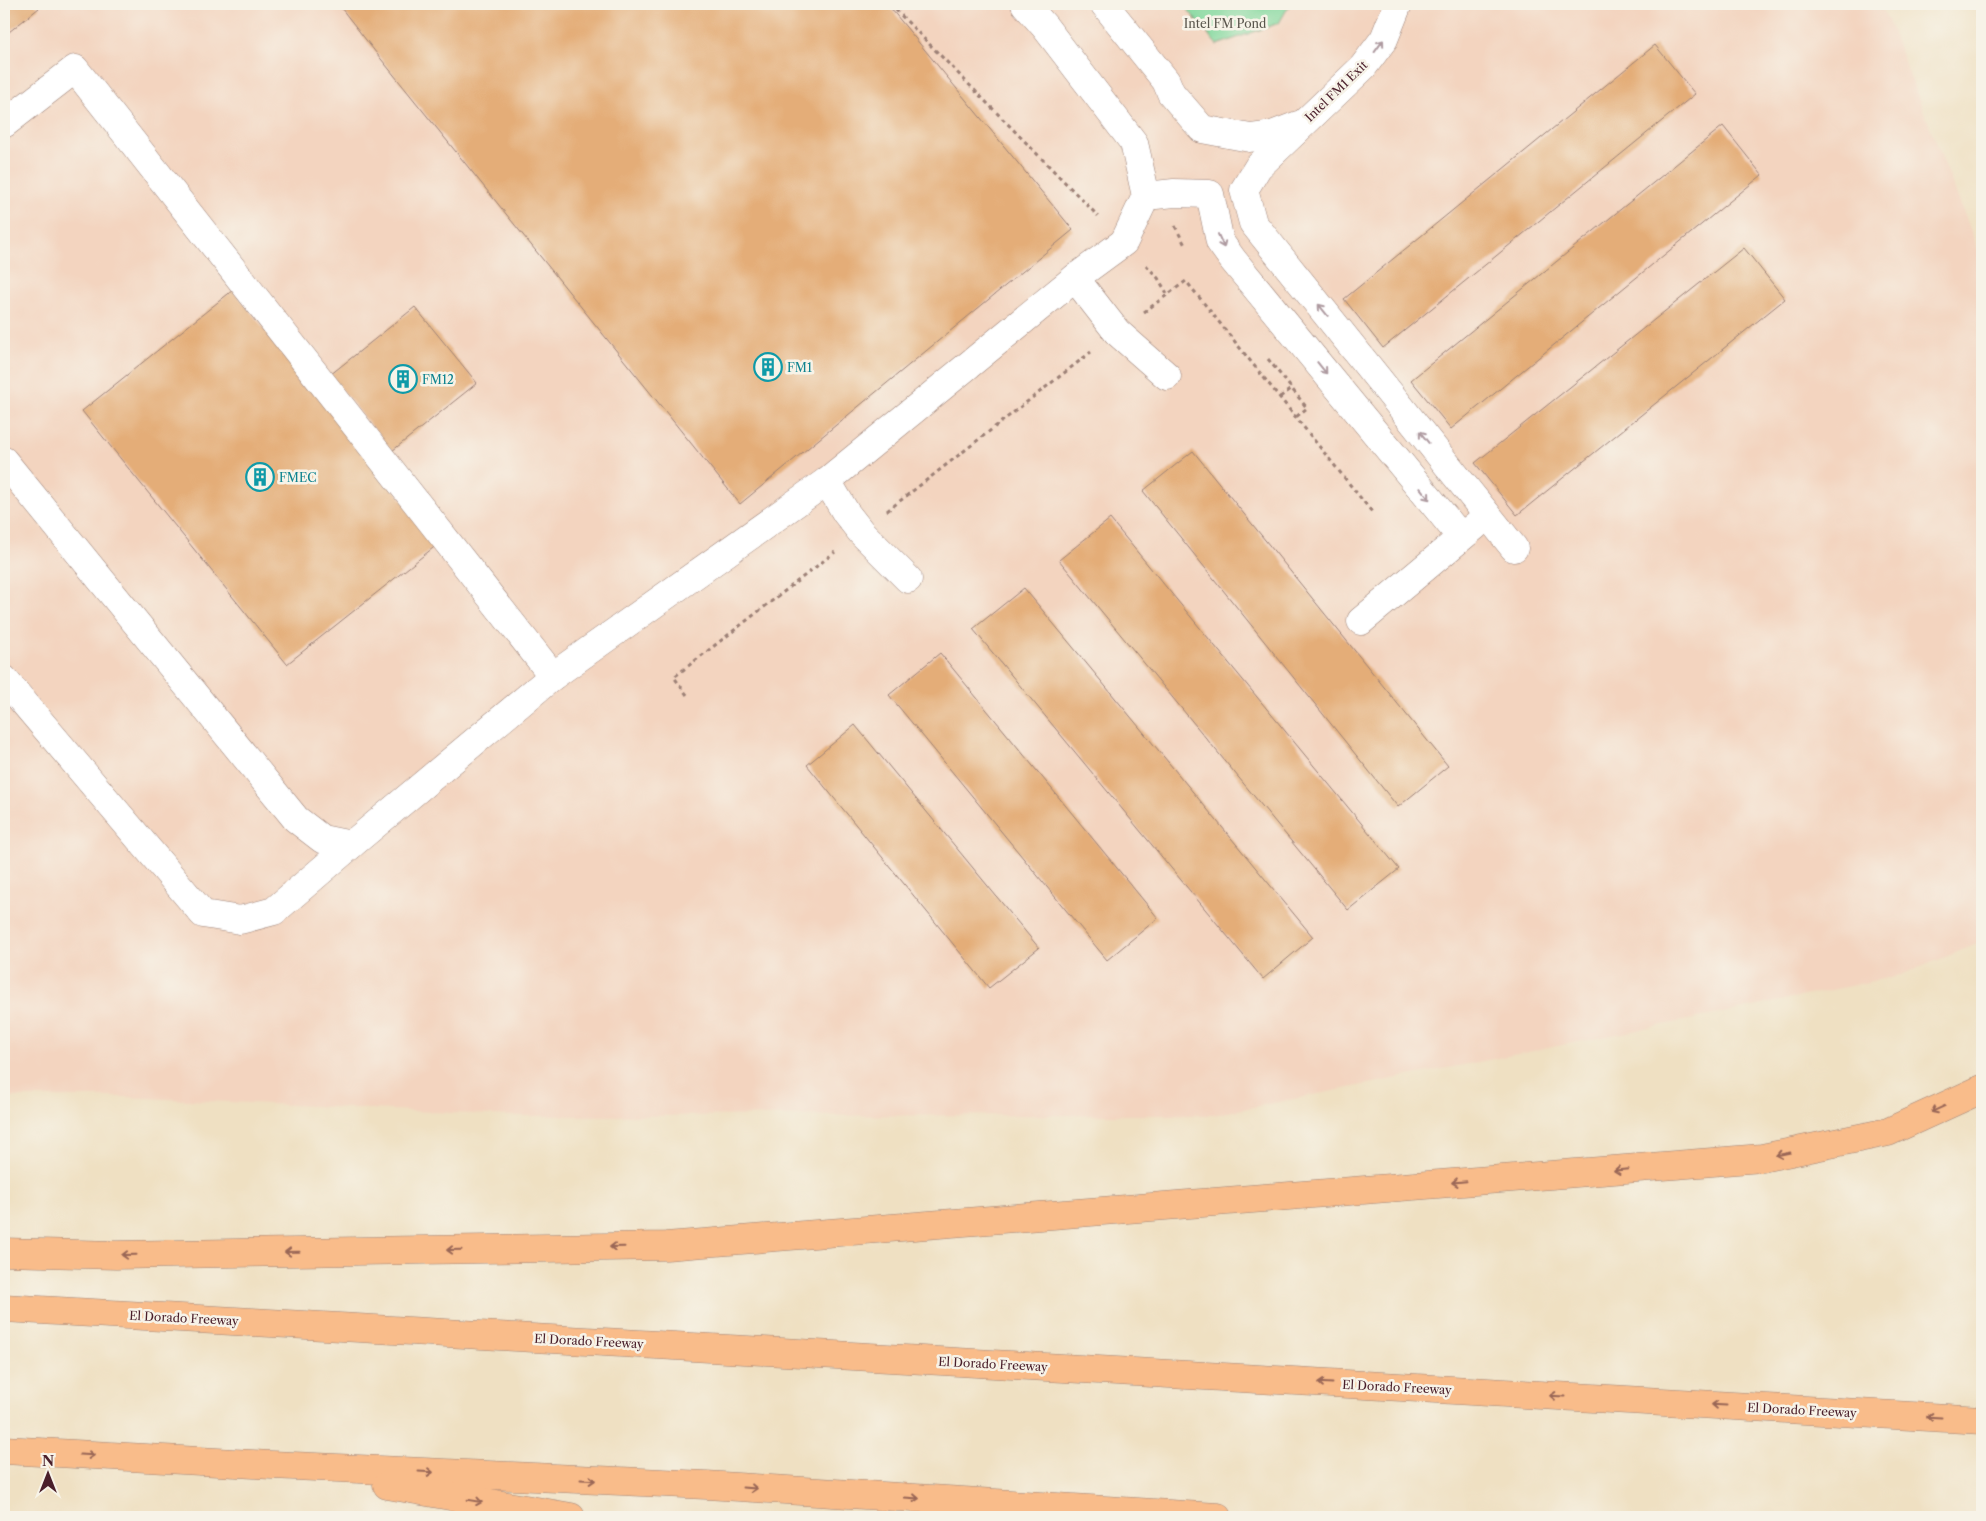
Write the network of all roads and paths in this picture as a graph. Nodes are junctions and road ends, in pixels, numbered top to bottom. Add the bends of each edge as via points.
1 (890, 4) edge
2 (1025, 4) edge
3 (1104, 4) edge
4 (1398, 4) edge
5 (4, 124) edge
6 (1302, 124) junction
7 (1146, 196) junction
8 (1124, 242) junction
9 (1075, 278) junction
10 (1168, 295) junction
11 (1117, 332) junction
12 (1167, 376) dead end
13 (1291, 389) dead end
14 (1280, 397) junction
15 (1307, 408) dead end
16 (1296, 417) junction
17 (4, 461) edge
18 (827, 482) junction
19 (1372, 512) dead end
20 (1488, 515) junction
21 (861, 532) junction
22 (1461, 537) junction
23 (1514, 548) dead end
24 (908, 579) dead end
25 (1361, 621) dead end
26 (552, 676) junction
27 (4, 679) edge
28 (687, 694) dead end
29 (351, 845) junction
30 (1982, 1089) edge
31 (4, 1252) edge
32 (4, 1308) edge
33 (1982, 1420) edge
34 (4, 1450) edge
35 (272, 1465) junction
36 (571, 1517) edge
37 (1218, 1517) edge

1 - 8 path
2 - 7 lane via 1134,143
3 - 6 lane via 1202,129 1250,138 1272,135
6 -> 4 lane, Intel FM1 Exit via 1363,67 1384,38
5 - 26 lane via 75,69
20 -> 6 lane, Intel FM1 Exit via 1253,223 1244,190 1258,167
7 - 8 lane
7 -> 22 lane via 1210,194 1220,242 1233,260
8 - 9 lane
8 - 10 path via 1158,278
9 - 11 lane
9 - 18 lane
10 - 11 path
10 - 14 path via 1186,281
11 - 12 lane
11 - 21 path
13 - 14 path
14 - 16 path
15 - 16 path
16 - 19 path
17 - 29 lane via 296,819 322,839
18 - 21 lane
18 - 26 lane
20 - 22 lane
20 - 23 lane, Intel FM1 Exit
21 - 24 lane
21 - 28 path via 674,677
22 - 25 lane
26 - 29 lane
27 - 29 lane via 203,914 240,920 274,911
30 -> 31 highway via 1888,1132 1752,1159 666,1246 116,1255
33 -> 32 highway, El Dorado Freeway
34 -> 35 highway
35 -> 36 highway
35 -> 37 highway via 706,1485

